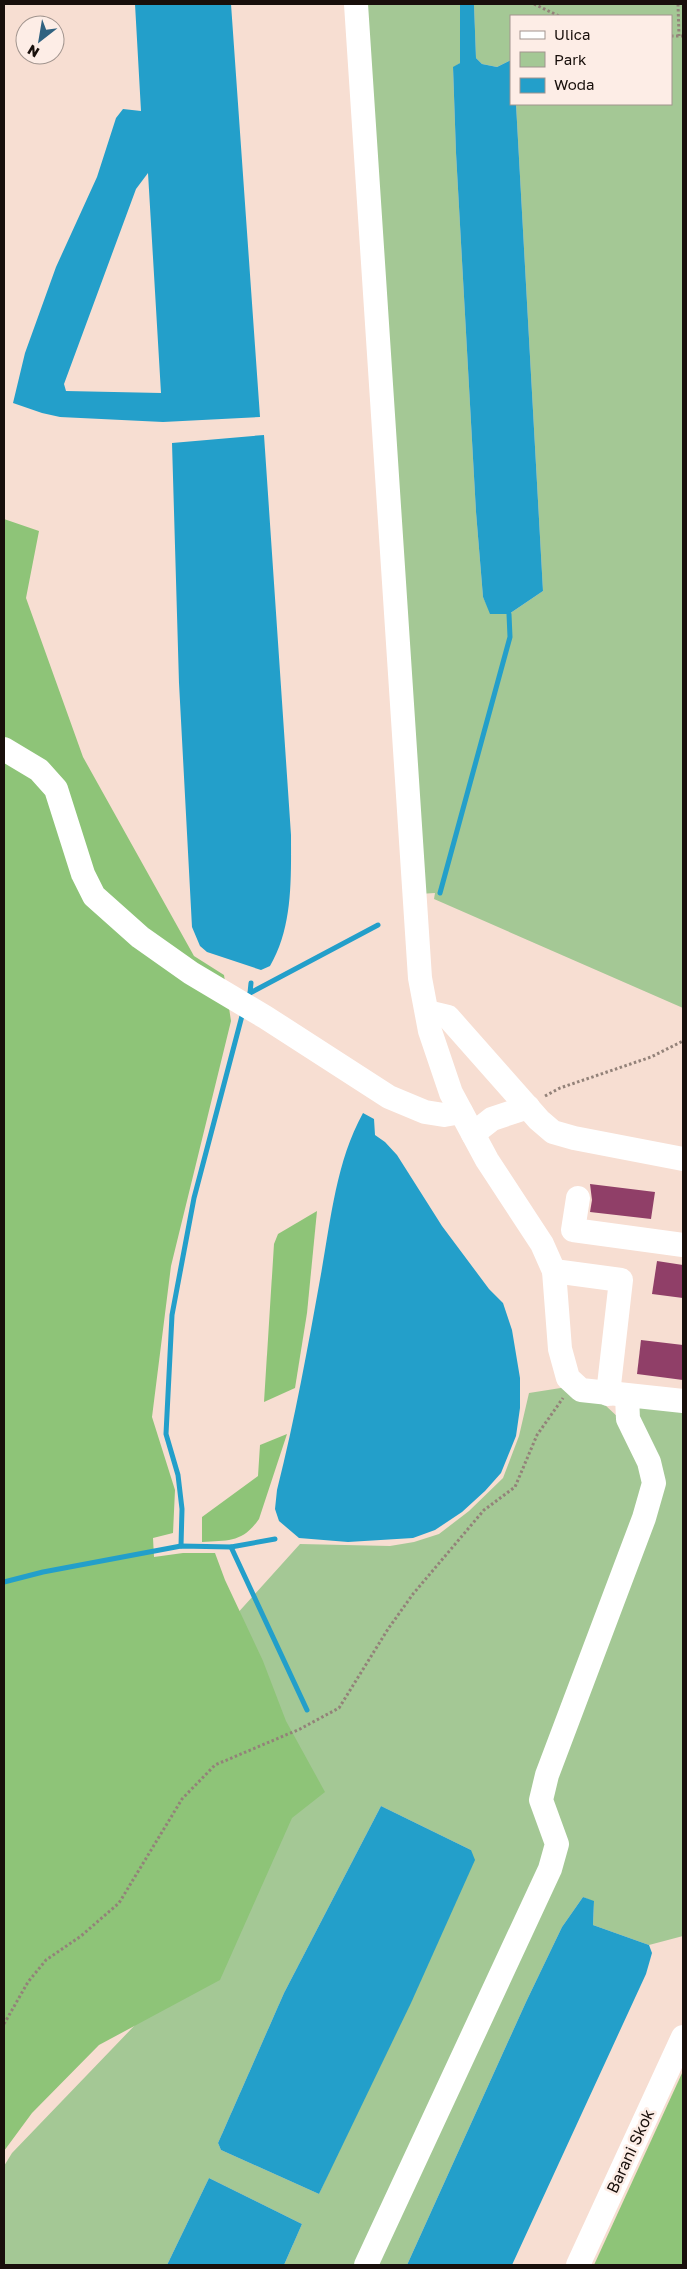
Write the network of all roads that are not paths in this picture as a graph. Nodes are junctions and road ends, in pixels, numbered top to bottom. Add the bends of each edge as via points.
1 (356, 4) edge
2 (4, 749) edge
3 (427, 1012) junction
4 (528, 1107) junction
5 (460, 1112) junction
6 (473, 1134) junction
7 (683, 1158) edge
8 (578, 1198) dead end
9 (683, 1245) edge
10 (554, 1271) junction
11 (617, 1395) junction
12 (683, 1401) edge
13 (683, 2037) edge
14 (366, 2265) edge
15 (578, 2265) edge

1 - 3 lane via 420,978
2 - 5 lane via 38,770 56,789 94,896 140,937 191,973 389,1097 425,1112 444,1115
3 - 4 lane via 448,1017
3 - 5 lane via 450,1093
4 - 6 lane via 492,1120
4 - 7 lane via 553,1132
5 - 6 lane
6 - 10 lane via 486,1160 542,1244
8 - 9 lane via 573,1230
10 - 11 lane via 560,1349 568,1378 581,1390
10 - 11 lane via 621,1280
11 - 12 lane
11 - 14 lane via 650,1462 654,1483 644,1518 547,1775 541,1800 557,1844 550,1869
13 - 15 lane, Barani Skok

